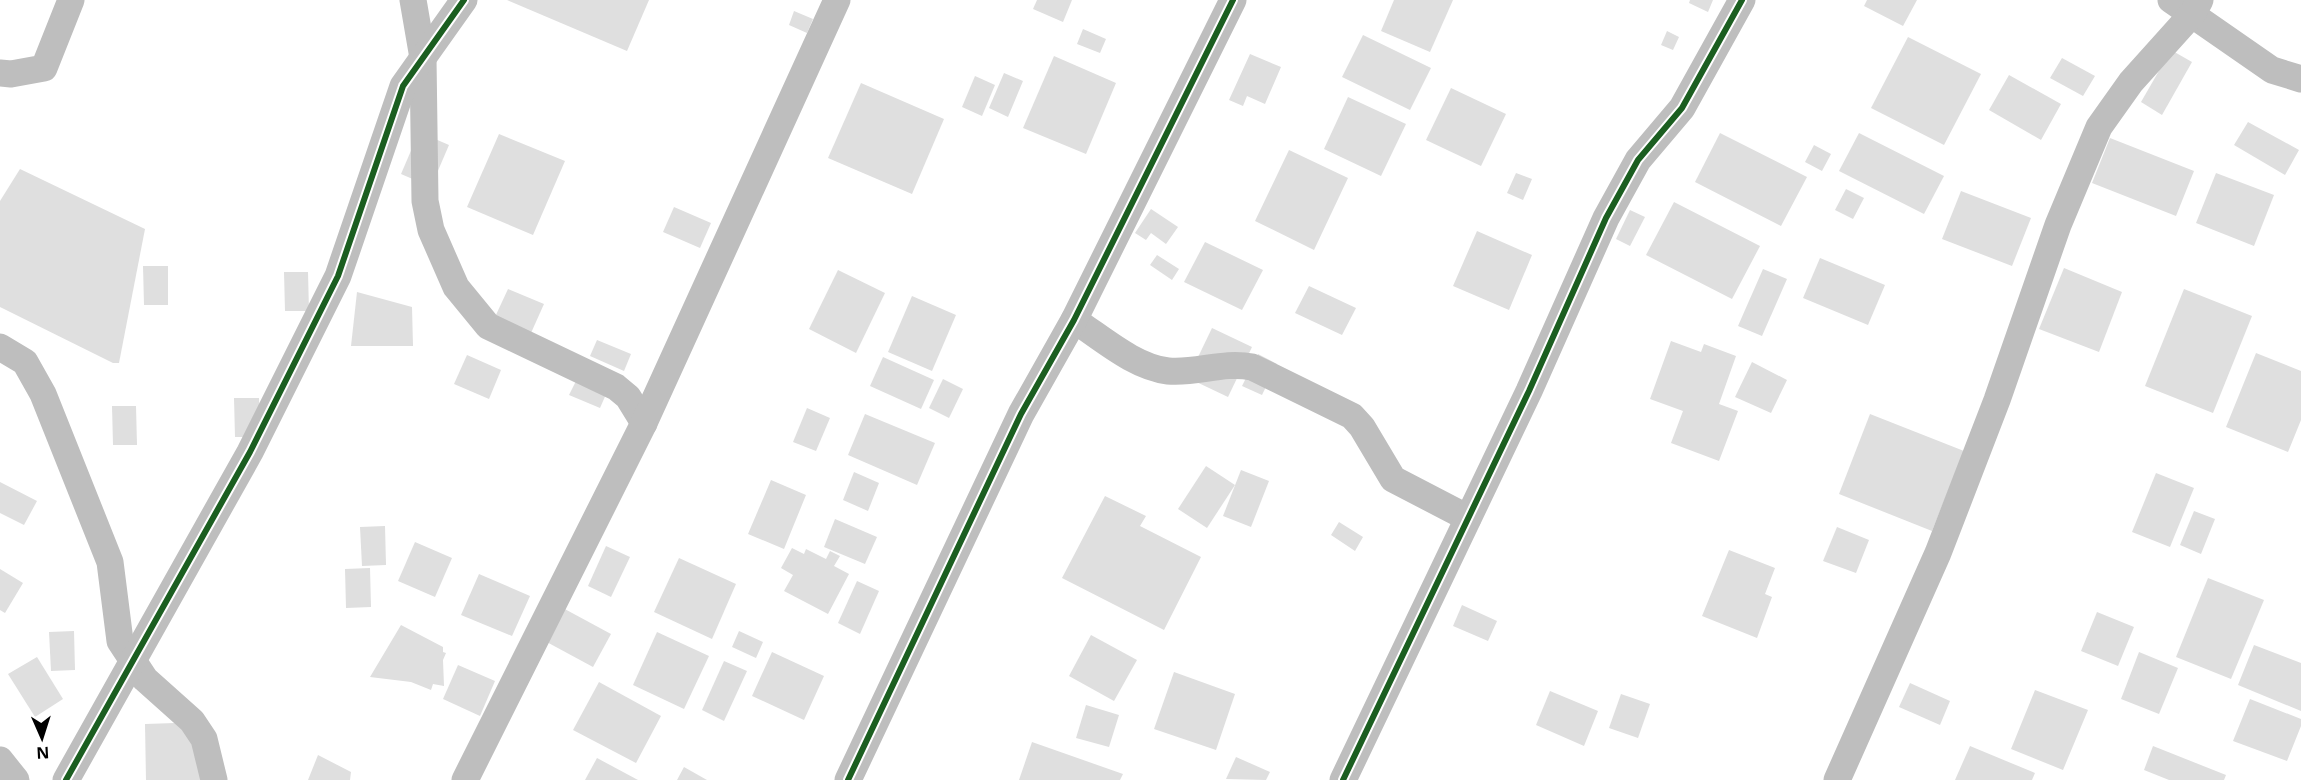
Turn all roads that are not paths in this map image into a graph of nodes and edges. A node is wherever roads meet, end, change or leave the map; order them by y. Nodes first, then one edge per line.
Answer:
1 (71, 0) edge
2 (413, 0) edge
3 (464, 0) edge
4 (837, 0) edge
5 (1233, 0) edge
6 (1742, 0) edge
7 (2188, 4) edge
8 (423, 58) junction
9 (0, 73) edge
10 (2301, 79) edge
11 (1074, 320) junction
12 (0, 348) edge
13 (644, 423) junction
14 (1468, 518) junction
15 (134, 660) junction
16 (0, 760) edge
17 (16, 780) edge
18 (66, 780) edge
19 (214, 780) edge
20 (465, 780) edge
21 (848, 780) edge
22 (1343, 780) edge
23 (1838, 780) edge

1 - 9 street
2 - 8 street
3 - 8 street
4 - 13 street
5 - 11 street
6 - 14 street
7 - 10 street
7 - 23 street
8 - 13 street
8 - 15 street
11 - 14 street
11 - 21 street
12 - 15 street
13 - 20 street
14 - 22 street
15 - 18 street
15 - 19 street
16 - 17 street

